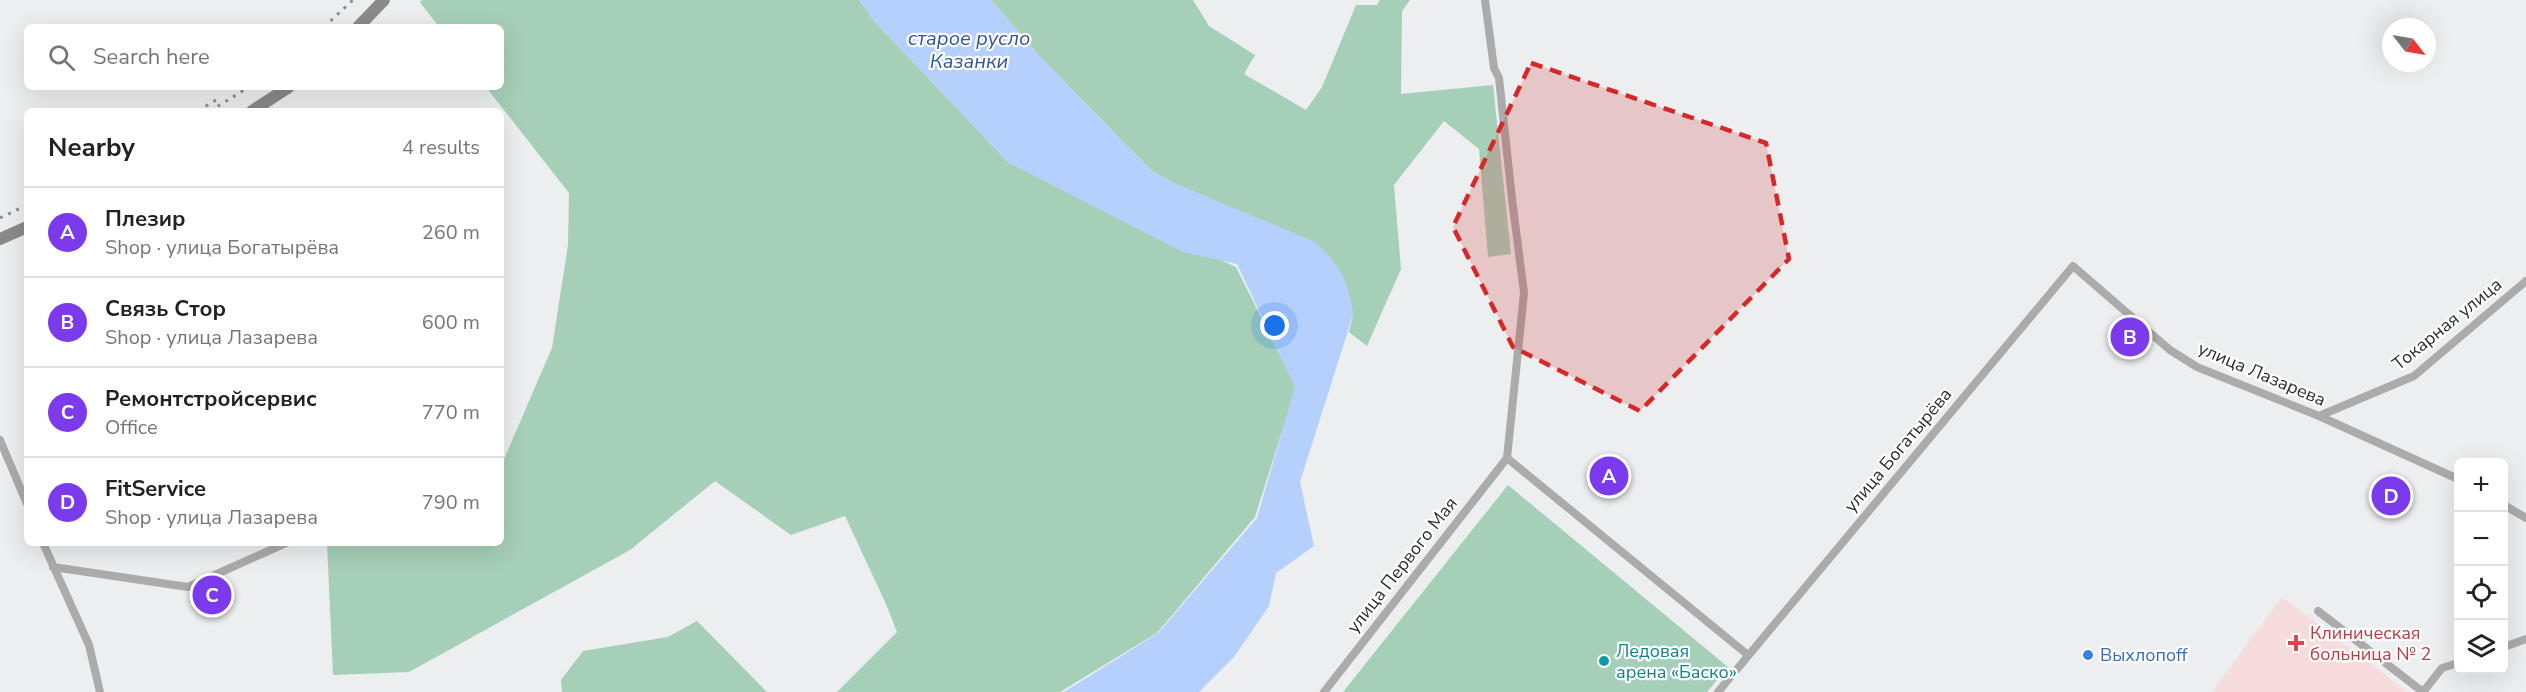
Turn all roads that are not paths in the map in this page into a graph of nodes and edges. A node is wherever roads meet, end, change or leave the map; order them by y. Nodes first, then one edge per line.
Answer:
1 (384, 0) edge
2 (1485, 0) edge
3 (361, 24) edge
4 (284, 90) edge
5 (257, 108) edge
6 (24, 228) edge
7 (0, 239) edge
8 (2073, 266) joint
9 (2526, 281) edge
10 (2319, 416) junction
11 (0, 440) edge
12 (1507, 458) junction
13 (2454, 478) edge
14 (24, 497) edge
15 (2508, 507) edge
16 (2526, 518) edge
17 (44, 546) edge
18 (279, 546) edge
19 (53, 567) junction
20 (2318, 611) dead end
21 (2526, 639) edge
22 (2508, 645) edge
23 (1748, 655) junction
24 (2454, 664) edge
25 (100, 692) edge
26 (1324, 692) edge
27 (1718, 692) edge
28 (2423, 692) edge

1 - 3 main road
2 - 12 street
4 - 5 main road
6 - 7 main road
8 - 10 street, улица Лазарева
8 - 23 street, улица Богатырёва
9 - 10 street, Токарная улица
10 - 13 street, улица Лазарева
11 - 14 street
12 - 23 street
12 - 26 street, улица Первого Мая
15 - 16 street
17 - 19 street
18 - 19 street
19 - 25 street
20 - 28 street
21 - 22 street
23 - 27 street, улица Богатырёва
24 - 28 street

